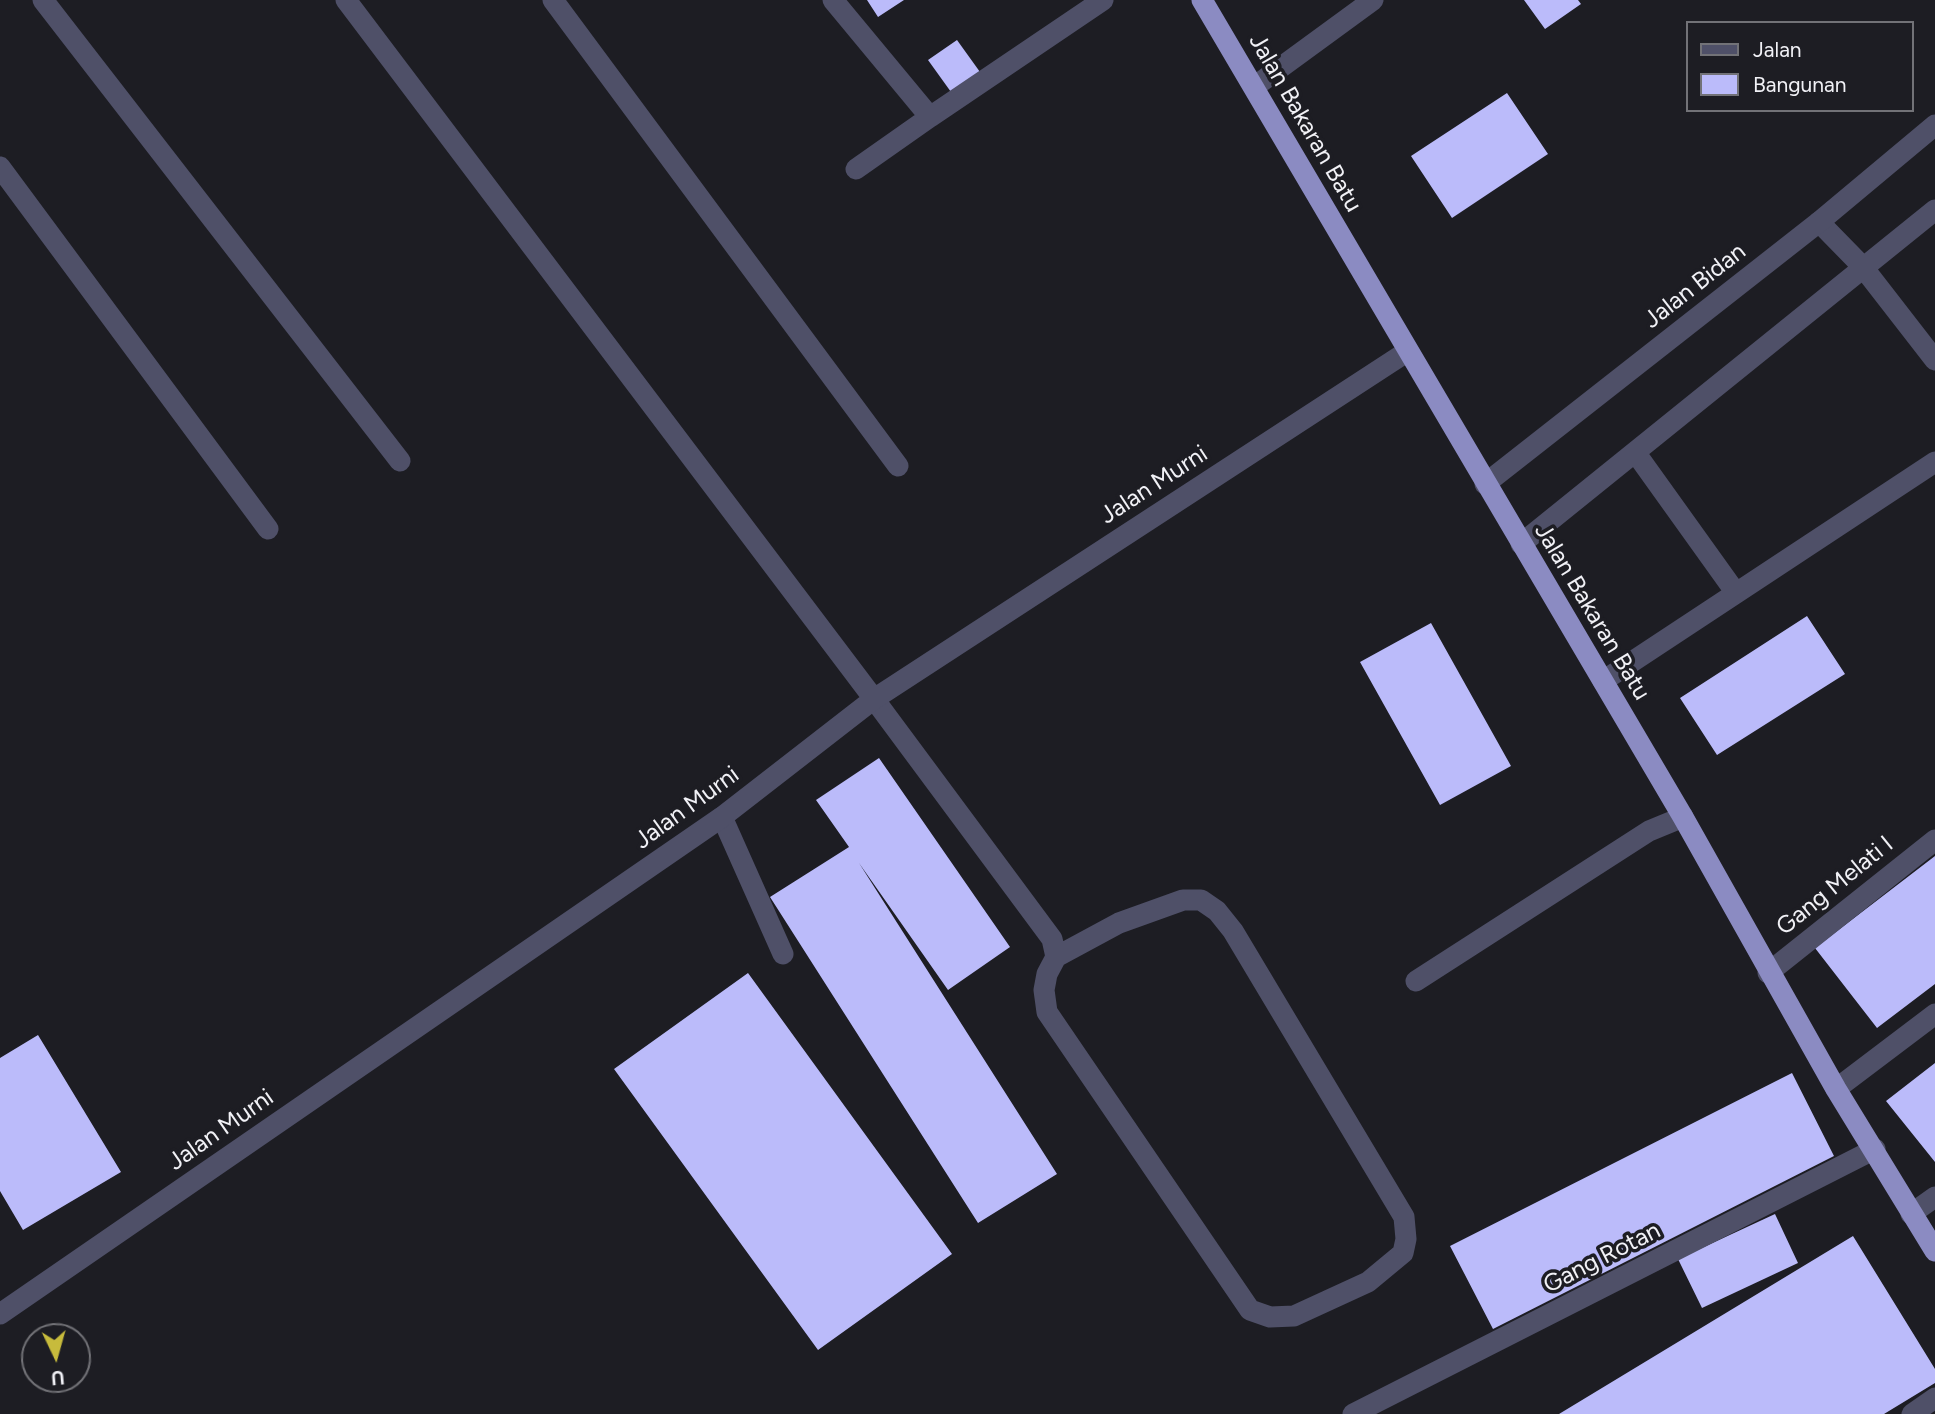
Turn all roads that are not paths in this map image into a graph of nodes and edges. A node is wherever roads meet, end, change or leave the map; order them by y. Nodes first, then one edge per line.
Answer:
1 (43, 0) edge
2 (346, 0) edge
3 (552, 0) edge
4 (833, 0) edge
5 (1103, 0) edge
6 (1202, 0) edge
7 (1373, 0) edge
8 (1254, 87) junction
9 (930, 117) junction
10 (1935, 125) edge
11 (0, 167) edge
12 (856, 169) dead end
13 (1935, 209) edge
14 (1819, 222) junction
15 (1862, 266) junction
16 (1408, 351) junction
17 (1935, 360) edge
18 (1635, 452) junction
19 (400, 461) dead end
20 (1935, 462) edge
21 (898, 466) dead end
22 (1485, 484) junction
23 (268, 529) dead end
24 (1521, 544) junction
25 (1736, 593) junction
26 (1603, 681) junction
27 (874, 699) junction
28 (722, 817) junction
29 (1683, 817) junction
30 (1935, 840) edge
31 (783, 954) dead end
32 (1056, 957) junction
33 (1768, 973) junction
34 (1416, 981) dead end
35 (1935, 1014) edge
36 (1836, 1089) junction
37 (1875, 1149) junction
38 (1935, 1197) edge
39 (1911, 1214) junction
40 (1935, 1251) edge
41 (0, 1314) edge
42 (1935, 1398) edge
43 (1353, 1414) edge
44 (1912, 1414) edge

1 - 19 street
2 - 27 street
3 - 21 street
4 - 9 street
5 - 9 street
6 - 8 highway, Jalan Bakaran Batu
7 - 8 street
8 - 16 highway, Jalan Bakaran Batu
9 - 12 street
10 - 14 street, Jalan Bidan
11 - 23 street
13 - 15 street
14 - 15 street
14 - 22 street, Jalan Bidan
15 - 17 street
15 - 18 street
16 - 22 highway, Jalan Bakaran Batu
16 - 27 street, Jalan Murni
18 - 24 street
18 - 25 street
20 - 25 street
22 - 24 highway, Jalan Bakaran Batu
24 - 26 highway, Jalan Bakaran Batu
25 - 26 street
26 - 29 highway, Jalan Bakaran Batu
27 - 28 street, Jalan Murni
27 - 32 street
28 - 31 street
28 - 41 street, Jalan Murni
29 - 33 highway, Jalan Bakaran Batu
29 - 34 street
30 - 33 street, Gang Melati I
32 - 32 street
33 - 36 highway, Jalan Bakaran Batu
35 - 36 street
36 - 37 highway, Jalan Bakaran Batu
37 - 39 highway, Jalan Bakaran Batu
37 - 43 street, Gang Rotan
38 - 39 street
39 - 40 highway, Jalan Bakaran Batu
42 - 44 street

